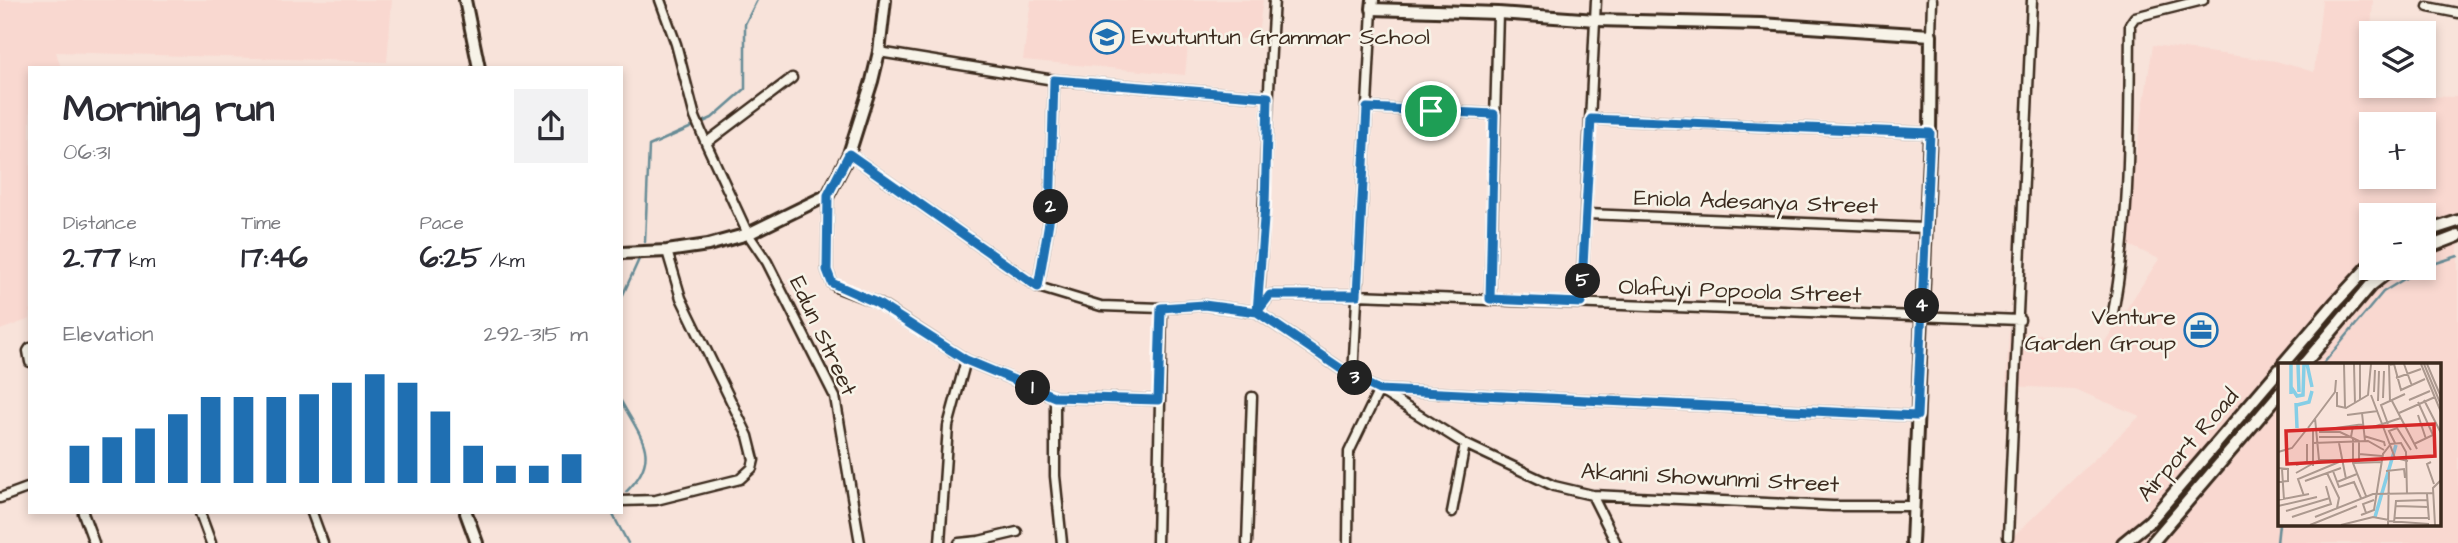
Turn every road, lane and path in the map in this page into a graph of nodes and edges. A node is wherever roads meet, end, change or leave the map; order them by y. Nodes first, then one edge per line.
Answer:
1 (465, 0) edge
2 (660, 0) edge
3 (885, 0) edge
4 (1274, 0) edge
5 (1596, 0) edge
6 (1932, 0) edge
7 (2032, 0) edge
8 (2203, 0) edge
9 (1373, 5) edge
10 (2428, 7) dead end
11 (1498, 13) junction
12 (2458, 13) edge
13 (1596, 20) junction
14 (1931, 35) junction
15 (878, 52) junction
16 (479, 66) edge
17 (792, 78) dead end
18 (1054, 80) junction
19 (1268, 97) junction
20 (1367, 108) junction
21 (1494, 114) junction
22 (1591, 119) junction
23 (1930, 133) junction
24 (706, 143) junction
25 (849, 154) junction
26 (828, 195) junction
27 (1587, 214) junction
28 (2458, 221) edge
29 (1925, 228) junction
30 (2436, 228) edge
31 (748, 234) junction
32 (2458, 236) edge
33 (2436, 244) edge
34 (667, 251) junction
35 (623, 253) edge
36 (2359, 278) edge
37 (2378, 280) edge
38 (1038, 287) junction
39 (1357, 295) junction
40 (1490, 299) junction
41 (1581, 303) junction
42 (1161, 308) junction
43 (1257, 312) junction
44 (1922, 317) junction
45 (2112, 318) dead end
46 (2020, 320) junction
47 (966, 360) junction
48 (2285, 363) edge
49 (2306, 363) edge
50 (2278, 371) edge
51 (1353, 377) junction
52 (1379, 390) junction
53 (2278, 395) edge
54 (1055, 397) junction
55 (1252, 397) dead end
56 (1158, 400) junction
57 (1917, 416) junction
58 (1465, 444) junction
59 (28, 488) edge
60 (1592, 495) junction
61 (0, 498) edge
62 (623, 500) edge
63 (1914, 506) junction
64 (1452, 512) dead end
65 (83, 514) edge
66 (201, 514) edge
67 (312, 514) edge
68 (466, 514) edge
69 (1017, 532) dead end
70 (2008, 537) dead end
71 (94, 543) edge
72 (211, 543) edge
73 (323, 543) edge
74 (477, 543) edge
75 (860, 543) edge
76 (940, 543) edge
77 (959, 543) edge
78 (1062, 543) edge
79 (1157, 543) edge
80 (1247, 543) edge
81 (1348, 543) edge
82 (1616, 543) edge
83 (1912, 543) edge
84 (2123, 543) edge
85 (2152, 543) edge

1 - 16 street
2 - 24 street, Edun Street
3 - 15 street
4 - 19 street
5 - 13 street
6 - 14 street
7 - 46 street
8 - 45 street
9 - 11 street
9 - 20 street
10 - 12 street
11 - 13 street
11 - 21 street
13 - 14 street
13 - 22 street
14 - 23 street
15 - 18 street
15 - 25 street
17 - 24 street
18 - 19 street
18 - 38 street
19 - 43 street
20 - 21 street
20 - 39 street
21 - 40 street
22 - 23 street
22 - 27 street
23 - 29 street
24 - 31 street, Edun Street
25 - 26 street
25 - 38 street
26 - 31 street
26 - 47 street
27 - 29 street, Eniola Adesanya Street
27 - 41 street
28 - 30 street
29 - 44 street
31 - 34 street
31 - 75 street, Edun Street
32 - 33 street
34 - 35 street
34 - 62 street
36 - 48 street
37 - 49 street
38 - 42 street
39 - 40 street, Olafuyi Popoola Street
39 - 43 street, Olafuyi Popoola Street
39 - 51 street
40 - 41 street, Olafuyi Popoola Street
41 - 44 street, Olafuyi Popoola Street
42 - 43 street
42 - 56 street
43 - 51 street, Akanni Showunmi Street
44 - 46 street, Olafuyi Popoola Street
44 - 57 street
46 - 70 street
47 - 54 street
47 - 76 street
50 - 84 street, Airport Road
51 - 52 street, Akanni Showunmi Street
52 - 57 street
52 - 58 street, Akanni Showunmi Street
52 - 81 street
53 - 85 street, Airport Road
54 - 56 street
54 - 78 street
55 - 80 street
56 - 79 street
57 - 63 street
58 - 60 street, Akanni Showunmi Street
58 - 64 street
59 - 61 street
60 - 63 street, Akanni Showunmi Street
60 - 82 street
63 - 83 street
65 - 71 street
66 - 72 street
67 - 73 street
68 - 74 street
69 - 77 street

